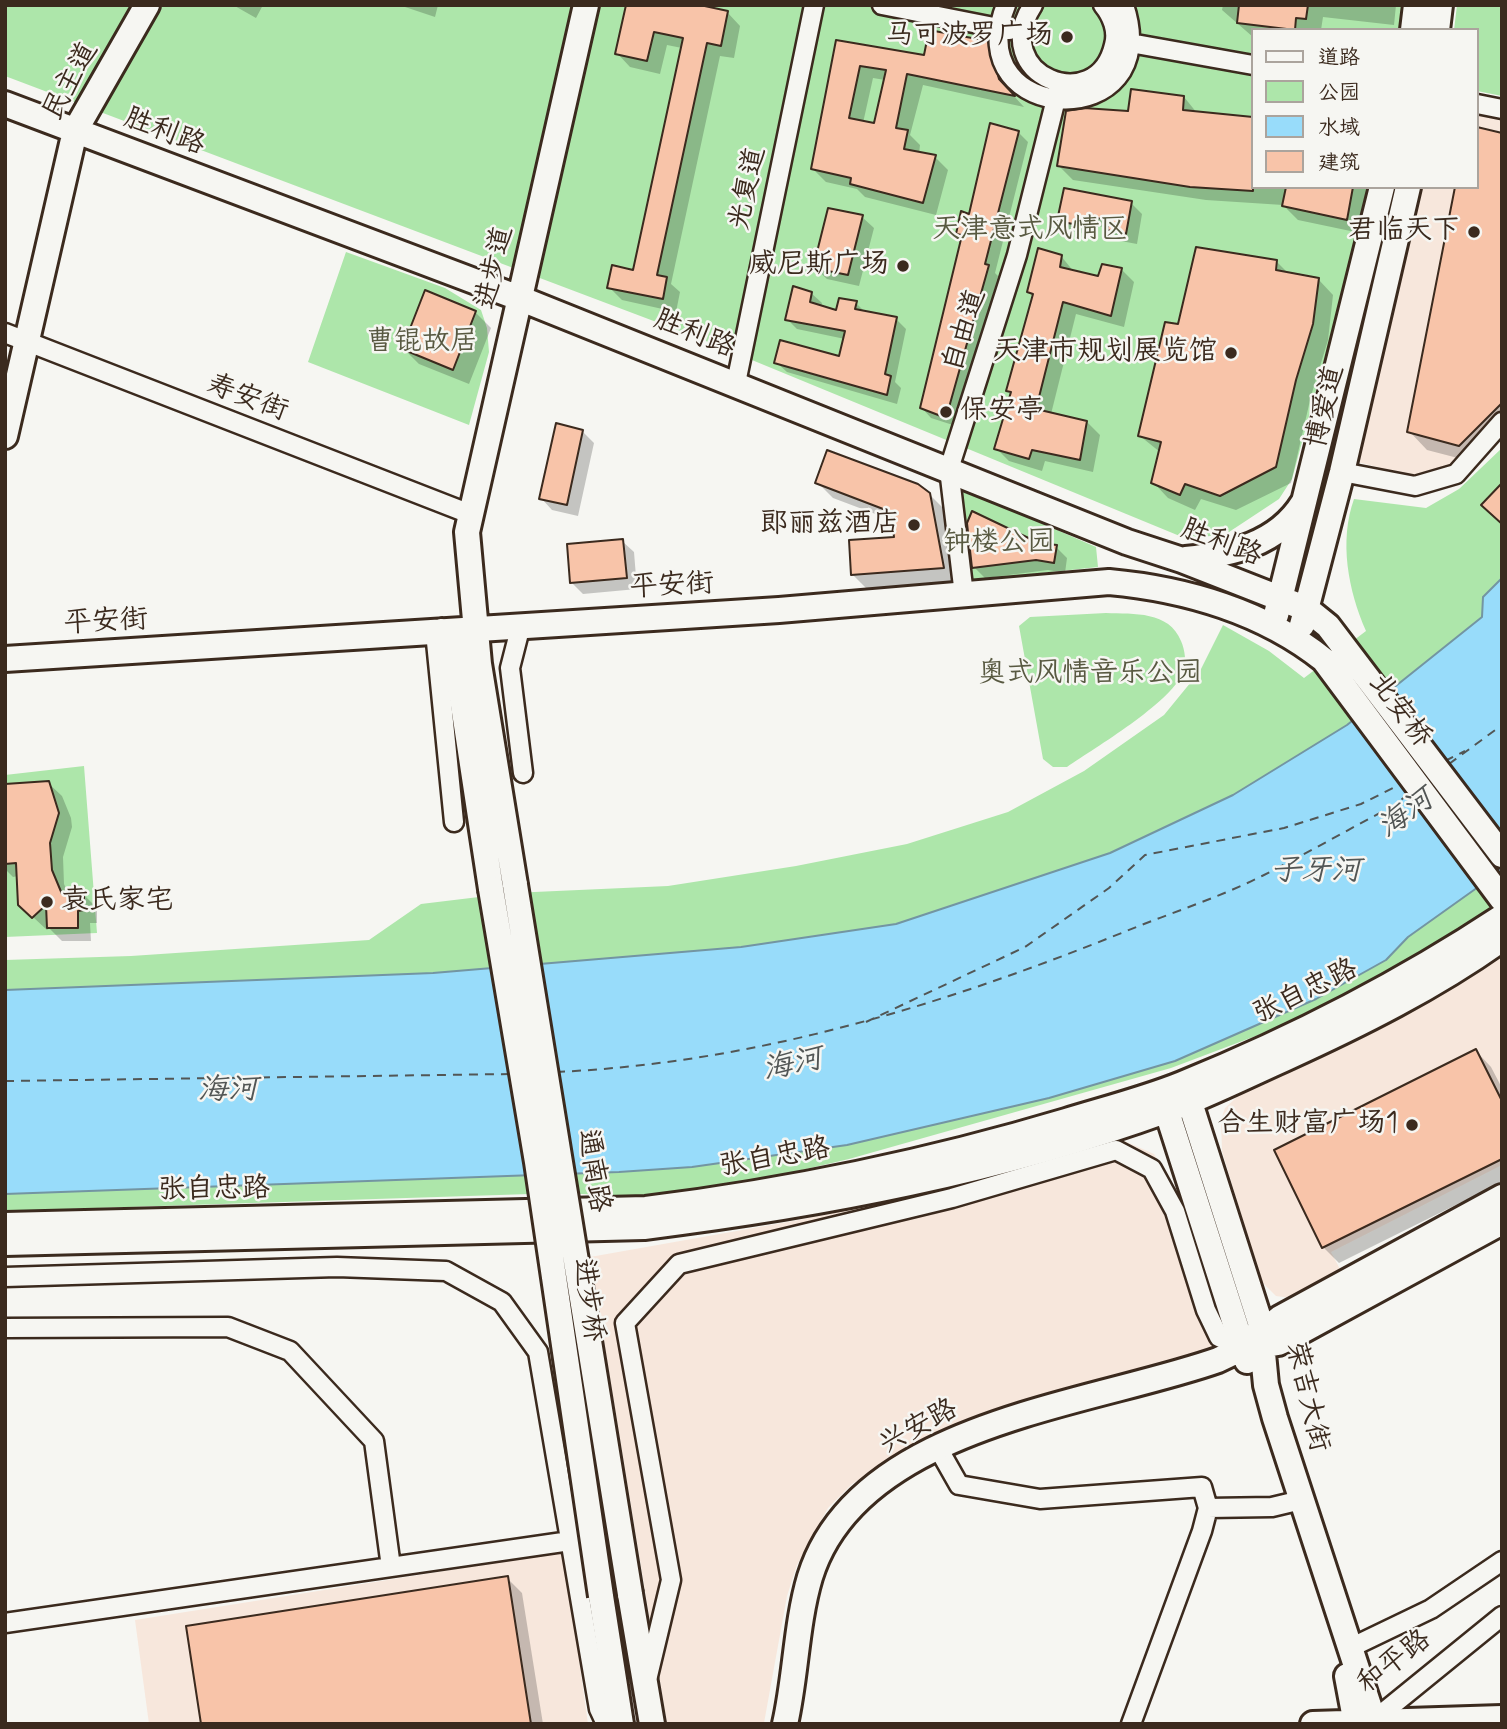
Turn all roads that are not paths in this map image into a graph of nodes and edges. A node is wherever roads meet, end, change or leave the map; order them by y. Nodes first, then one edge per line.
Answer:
1 (147, 5) edge
2 (586, 5) edge
3 (814, 5) edge
4 (882, 5) edge
5 (1006, 5) edge
6 (1033, 5) edge
7 (1103, 5) edge
8 (1124, 5) edge
9 (1416, 5) edge
10 (1440, 5) edge
11 (999, 28) junction
12 (1413, 28) edge
13 (1437, 28) edge
14 (1021, 33) junction
15 (1123, 41) junction
16 (1252, 65) edge
17 (1058, 92) junction
18 (5, 104) edge
19 (1479, 104) edge
20 (1502, 109) edge
21 (75, 131) junction
22 (1382, 189) edge
23 (1408, 189) edge
24 (519, 298) junction
25 (16, 337) edge
26 (736, 383) junction
27 (1502, 422) edge
28 (5, 436) edge
29 (949, 469) junction
30 (1342, 472) junction
31 (1307, 497) junction
32 (470, 514) junction
33 (1182, 560) junction
34 (1314, 578) junction
35 (964, 595) junction
36 (1282, 612) junction
37 (521, 625) junction
38 (1328, 626) junction
39 (475, 628) junction
40 (438, 631) junction
41 (1335, 654) junction
42 (5, 659) edge
43 (523, 773) dead end
44 (454, 822) dead end
45 (1502, 855) edge
46 (503, 887) junction
47 (1502, 899) edge
48 (1502, 917) edge
49 (1502, 939) edge
50 (1187, 1092) junction
51 (1163, 1101) junction
52 (1502, 1197) edge
53 (1502, 1222) edge
54 (5, 1225) edge
55 (5, 1243) edge
56 (5, 1277) edge
57 (5, 1328) edge
58 (1256, 1343) junction
59 (938, 1448) junction
60 (1293, 1502) junction
61 (1208, 1508) junction
62 (570, 1541) junction
63 (1502, 1561) edge
64 (391, 1567) junction
65 (1502, 1616) edge
66 (5, 1623) edge
67 (1352, 1647) junction
68 (646, 1682) junction
69 (1502, 1718) edge
70 (1365, 1722) edge
71 (606, 1724) edge
72 (621, 1724) edge
73 (652, 1724) edge
74 (785, 1724) edge
75 (1131, 1724) edge
76 (1313, 1724) edge

1 - 21 street, 民主道
2 - 24 street, 进步道
3 - 26 street, 光复道
4 - 11 street
5 - 11 street
6 - 14 street
7 - 15 street
8 - 15 street
9 - 12 street
10 - 13 street
11 - 14 street
11 - 17 street
14 - 17 street
15 - 16 street
15 - 17 street
17 - 29 street, 自由道
18 - 21 street, 胜利路
19 - 20 street
21 - 24 street, 胜利路
21 - 25 street, 民主道
22 - 31 street, 博爱道
23 - 30 street, 博爱道
24 - 26 street, 胜利路
24 - 32 street, 进步道
25 - 28 street, 民主道
25 - 32 street, 寿安街
26 - 29 street, 胜利路
27 - 30 street
29 - 33 street, 胜利路
29 - 35 street, 自由道
30 - 34 street, 博爱道
31 - 33 street
31 - 36 street, 博爱道
32 - 39 street, 进步道
33 - 36 street, 胜利路
34 - 36 street
34 - 38 street
35 - 36 street, 平安街
35 - 37 street, 平安街
36 - 38 street, 胜利路
36 - 41 street
37 - 39 street, 平安街
37 - 43 street
38 - 41 street, 胜利路
39 - 40 street, 平安街
39 - 46 street, 通南路
40 - 42 street, 平安街
40 - 44 street
40 - 46 street, 通南路
41 - 45 street, 北安桥
41 - 47 street, 北安桥
46 - 68 street, 通南路, bridge
46 - 72 street, 进步桥, bridge
48 - 50 street, 张自忠路
49 - 50 street, 张自忠路
50 - 51 street, 张自忠路
50 - 58 street, 荣吉大街
51 - 54 street, 张自忠路
51 - 55 street, 张自忠路
51 - 58 street, 荣吉大街
52 - 58 street, 兴安路
53 - 58 street, 兴安路
56 - 62 street
57 - 64 street
58 - 59 street, 兴安路
58 - 60 street, 荣吉大街
58 - 67 street, 荣吉大街
58 - 68 street
59 - 61 street
59 - 74 street, 兴安路
60 - 61 street
60 - 70 street, 荣吉大街
61 - 75 street
62 - 64 street
62 - 71 street
63 - 67 street
64 - 66 street
65 - 70 street, 和平路
67 - 70 street, 荣吉大街
68 - 73 street, 通南路
69 - 70 street
70 - 76 street, 和平路

